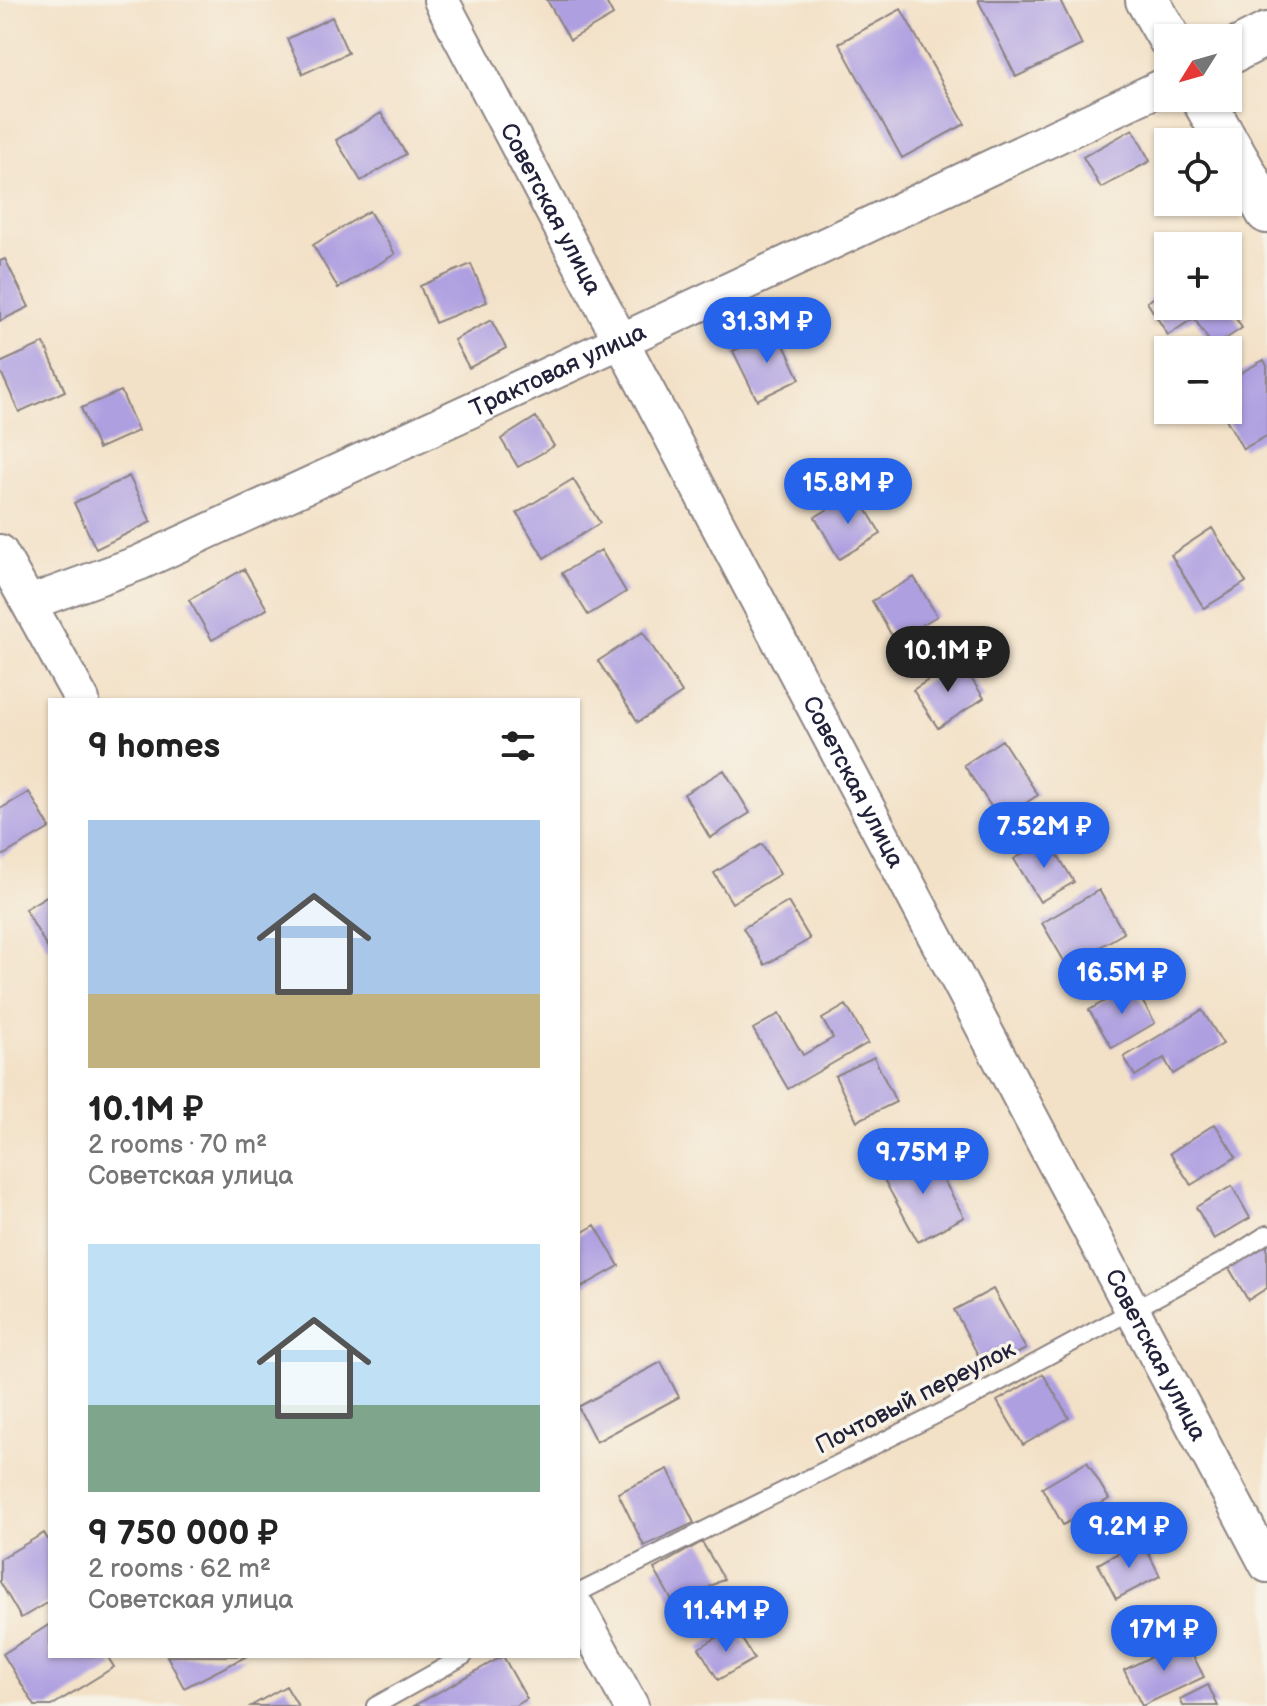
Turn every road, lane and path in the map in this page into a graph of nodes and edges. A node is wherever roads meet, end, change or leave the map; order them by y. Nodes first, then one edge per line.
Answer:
1 (441, 0) edge
2 (1147, 0) edge
3 (1161, 24) edge
4 (1267, 34) edge
5 (1242, 47) edge
6 (1154, 91) edge
7 (1242, 168) edge
8 (1267, 212) edge
9 (623, 340) junction
10 (0, 552) edge
11 (14, 596) edge
12 (81, 698) edge
13 (1267, 1234) edge
14 (1132, 1310) junction
15 (1267, 1565) edge
16 (580, 1592) edge
17 (580, 1613) edge
18 (460, 1658) edge
19 (375, 1706) edge
20 (631, 1706) edge

1 - 9 street, Советская улица
2 - 3 street
4 - 5 street
6 - 9 street, Трактовая улица
7 - 8 street
9 - 11 street, Трактовая улица
9 - 14 street, Советская улица
10 - 11 street
11 - 12 street
13 - 14 lane, Почтовый переулок
14 - 15 street, Советская улица
14 - 16 lane, Почтовый переулок
17 - 20 street
18 - 19 lane

